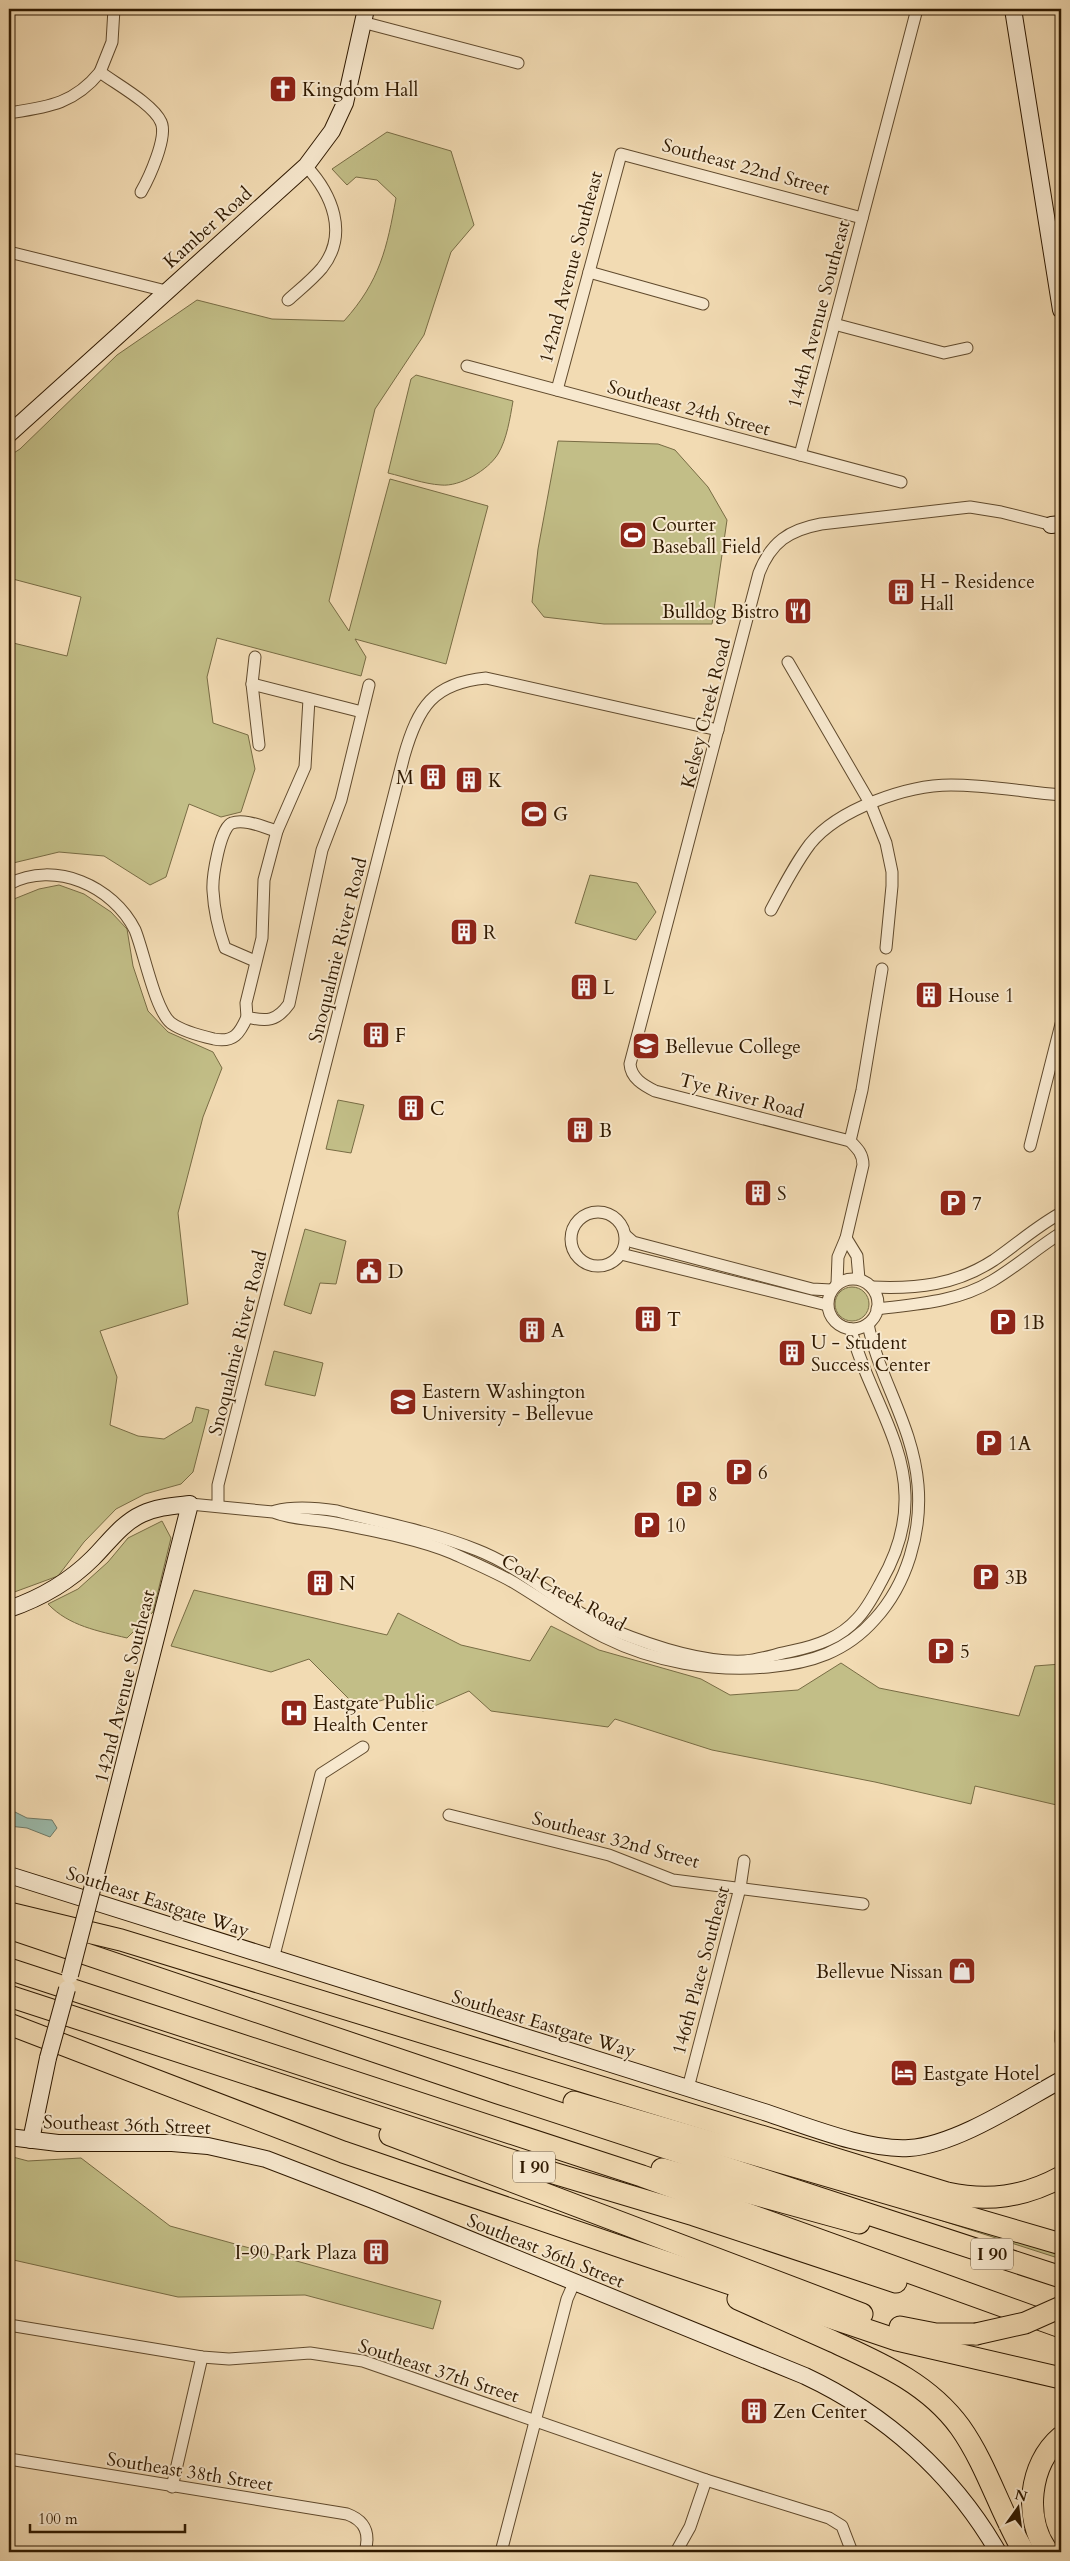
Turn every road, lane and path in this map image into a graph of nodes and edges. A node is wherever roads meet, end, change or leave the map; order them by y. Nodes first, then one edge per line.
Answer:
1 (114, 9) edge
2 (917, 9) edge
3 (1013, 9) edge
4 (364, 16) edge
5 (518, 63) dead end
6 (100, 72) junction
7 (9, 113) edge
8 (621, 154) joint
9 (306, 166) junction
10 (141, 192) dead end
11 (1054, 214) edge
12 (862, 218) junction
13 (9, 252) edge
14 (589, 272) junction
15 (166, 291) junction
16 (288, 300) dead end
17 (704, 304) dead end
18 (1061, 310) edge
19 (834, 324) junction
20 (967, 348) dead end
21 (467, 366) dead end
22 (557, 390) junction
23 (9, 434) edge
24 (800, 455) junction
25 (901, 482) dead end
26 (1058, 526) edge
27 (255, 657) dead end
28 (788, 662) dead end
29 (252, 684) junction
30 (368, 686) dead end
31 (310, 699) junction
32 (362, 712) junction
33 (718, 730) junction
34 (259, 745) dead end
35 (1061, 795) edge
36 (870, 803) junction
37 (277, 831) junction
38 (9, 884) edge
39 (771, 910) dead end
40 (886, 948) dead end
41 (255, 962) junction
42 (882, 969) dead end
43 (248, 1017) junction
44 (1061, 1024) edge
45 (631, 1056) joint
46 (850, 1141) junction
47 (1030, 1146) dead end
48 (1061, 1213) edge
49 (1061, 1233) edge
50 (624, 1235) junction
51 (846, 1238) junction
52 (621, 1254) junction
53 (858, 1279) junction
54 (834, 1287) junction
55 (872, 1287) junction
56 (828, 1306) junction
57 (877, 1309) junction
58 (868, 1324) junction
59 (851, 1329) junction
60 (190, 1504) junction
61 (218, 1505) junction
62 (273, 1512) junction
63 (9, 1609) edge
64 (363, 1747) dead end
65 (449, 1815) dead end
66 (744, 1861) dead end
67 (9, 1875) edge
68 (740, 1888) junction
69 (862, 1904) dead end
70 (9, 1913) edge
71 (9, 1928) edge
72 (9, 1954) edge
73 (273, 1959) junction
74 (9, 1969) edge
75 (68, 1982) junction
76 (101, 1993) junction
77 (9, 1997) edge
78 (9, 2024) edge
79 (1061, 2032) edge
80 (1061, 2041) edge
81 (1061, 2080) edge
82 (688, 2088) junction
83 (498, 2093) junction
84 (9, 2137) edge
85 (30, 2140) junction
86 (837, 2177) junction
87 (1061, 2177) edge
88 (1061, 2231) edge
89 (924, 2232) junction
90 (1061, 2244) edge
91 (636, 2252) junction
92 (1061, 2277) edge
93 (574, 2283) junction
94 (1061, 2307) edge
95 (9, 2325) edge
96 (1061, 2328) edge
97 (1061, 2334) edge
98 (202, 2357) junction
99 (1061, 2378) edge
100 (535, 2420) junction
101 (1061, 2437) edge
102 (9, 2459) edge
103 (706, 2480) junction
104 (172, 2487) junction
105 (365, 2552) edge
106 (501, 2552) edge
107 (676, 2552) edge
108 (852, 2552) edge
109 (998, 2552) edge
110 (1024, 2552) edge
111 (1048, 2552) edge

1 - 6 street
2 - 12 street, 144th Avenue Southeast
3 - 11 main road
4 - 5 street
4 - 9 main road, Kamber Road
6 - 7 street
6 - 10 street
8 - 12 street, Southeast 22nd Street
8 - 14 street, 142nd Avenue Southeast
9 - 15 main road, Kamber Road
9 - 16 street
11 - 18 main road
12 - 19 street, 144th Avenue Southeast
13 - 15 street
14 - 17 street
14 - 22 street, 142nd Avenue Southeast
15 - 23 main road, Kamber Road
19 - 20 street
19 - 24 street, 144th Avenue Southeast
21 - 22 street, Southeast 24th Street
22 - 24 street, Southeast 24th Street
24 - 25 street, Southeast 24th Street
26 - 33 street, Kelsey Creek Road
27 - 29 street
28 - 36 street
29 - 31 street
29 - 34 street
30 - 32 street
31 - 32 street
31 - 37 street
32 - 43 street
33 - 45 street, Kelsey Creek Road
33 - 61 street, Snoqualmie River Road
35 - 36 street
36 - 39 street
36 - 40 street
37 - 41 street
37 - 41 street
38 - 43 street
41 - 43 street
42 - 46 street
44 - 47 street
45 - 46 street, Tye River Road
46 - 51 street
48 - 55 street
49 - 57 street
50 - 52 street
50 - 52 street
50 - 54 street
51 - 53 street
51 - 54 street
52 - 56 street
53 - 54 street
53 - 55 street
54 - 56 street
55 - 57 street
56 - 59 street
57 - 58 street
58 - 59 street
58 - 62 street, Coal Creek Road
59 - 62 street, Coal Creek Road
60 - 61 street, Coal Creek Road
60 - 63 main road
60 - 75 main road, 142nd Avenue Southeast, bridge
61 - 62 street, Coal Creek Road
64 - 73 street
65 - 68 street, Southeast 32nd Street
66 - 68 street, 146th Place Southeast
67 - 73 main road, Southeast Eastgate Way
68 - 69 street, Southeast 32nd Street
68 - 82 street, 146th Place Southeast
70 - 87 highway
71 - 83 highway, I 90
72 - 75 highway
73 - 82 main road, Southeast Eastgate Way
74 - 75 highway
75 - 76 highway
75 - 85 main road, 142nd Avenue Southeast, bridge
76 - 89 highway
76 - 96 highway
77 - 94 highway, bridge
77 - 97 highway, I 90
78 - 91 highway
79 - 80 street
81 - 82 main road, Southeast Eastgate Way
83 - 86 highway
83 - 89 highway, I 90
84 - 85 main road, Southeast 36th Street
85 - 93 main road, Southeast 36th Street
86 - 88 highway
86 - 90 highway
89 - 92 highway, I 90
91 - 99 highway
91 - 110 highway
93 - 100 street
93 - 109 main road, Southeast 36th Street
95 - 98 street, Southeast 37th Street
98 - 100 street, Southeast 37th Street
98 - 104 street
100 - 103 street, Southeast 37th Street
100 - 106 street
101 - 111 highway
102 - 104 street, Southeast 38th Street
103 - 107 street
103 - 108 street, Southeast 37th Street
104 - 105 street, Southeast 38th Street

